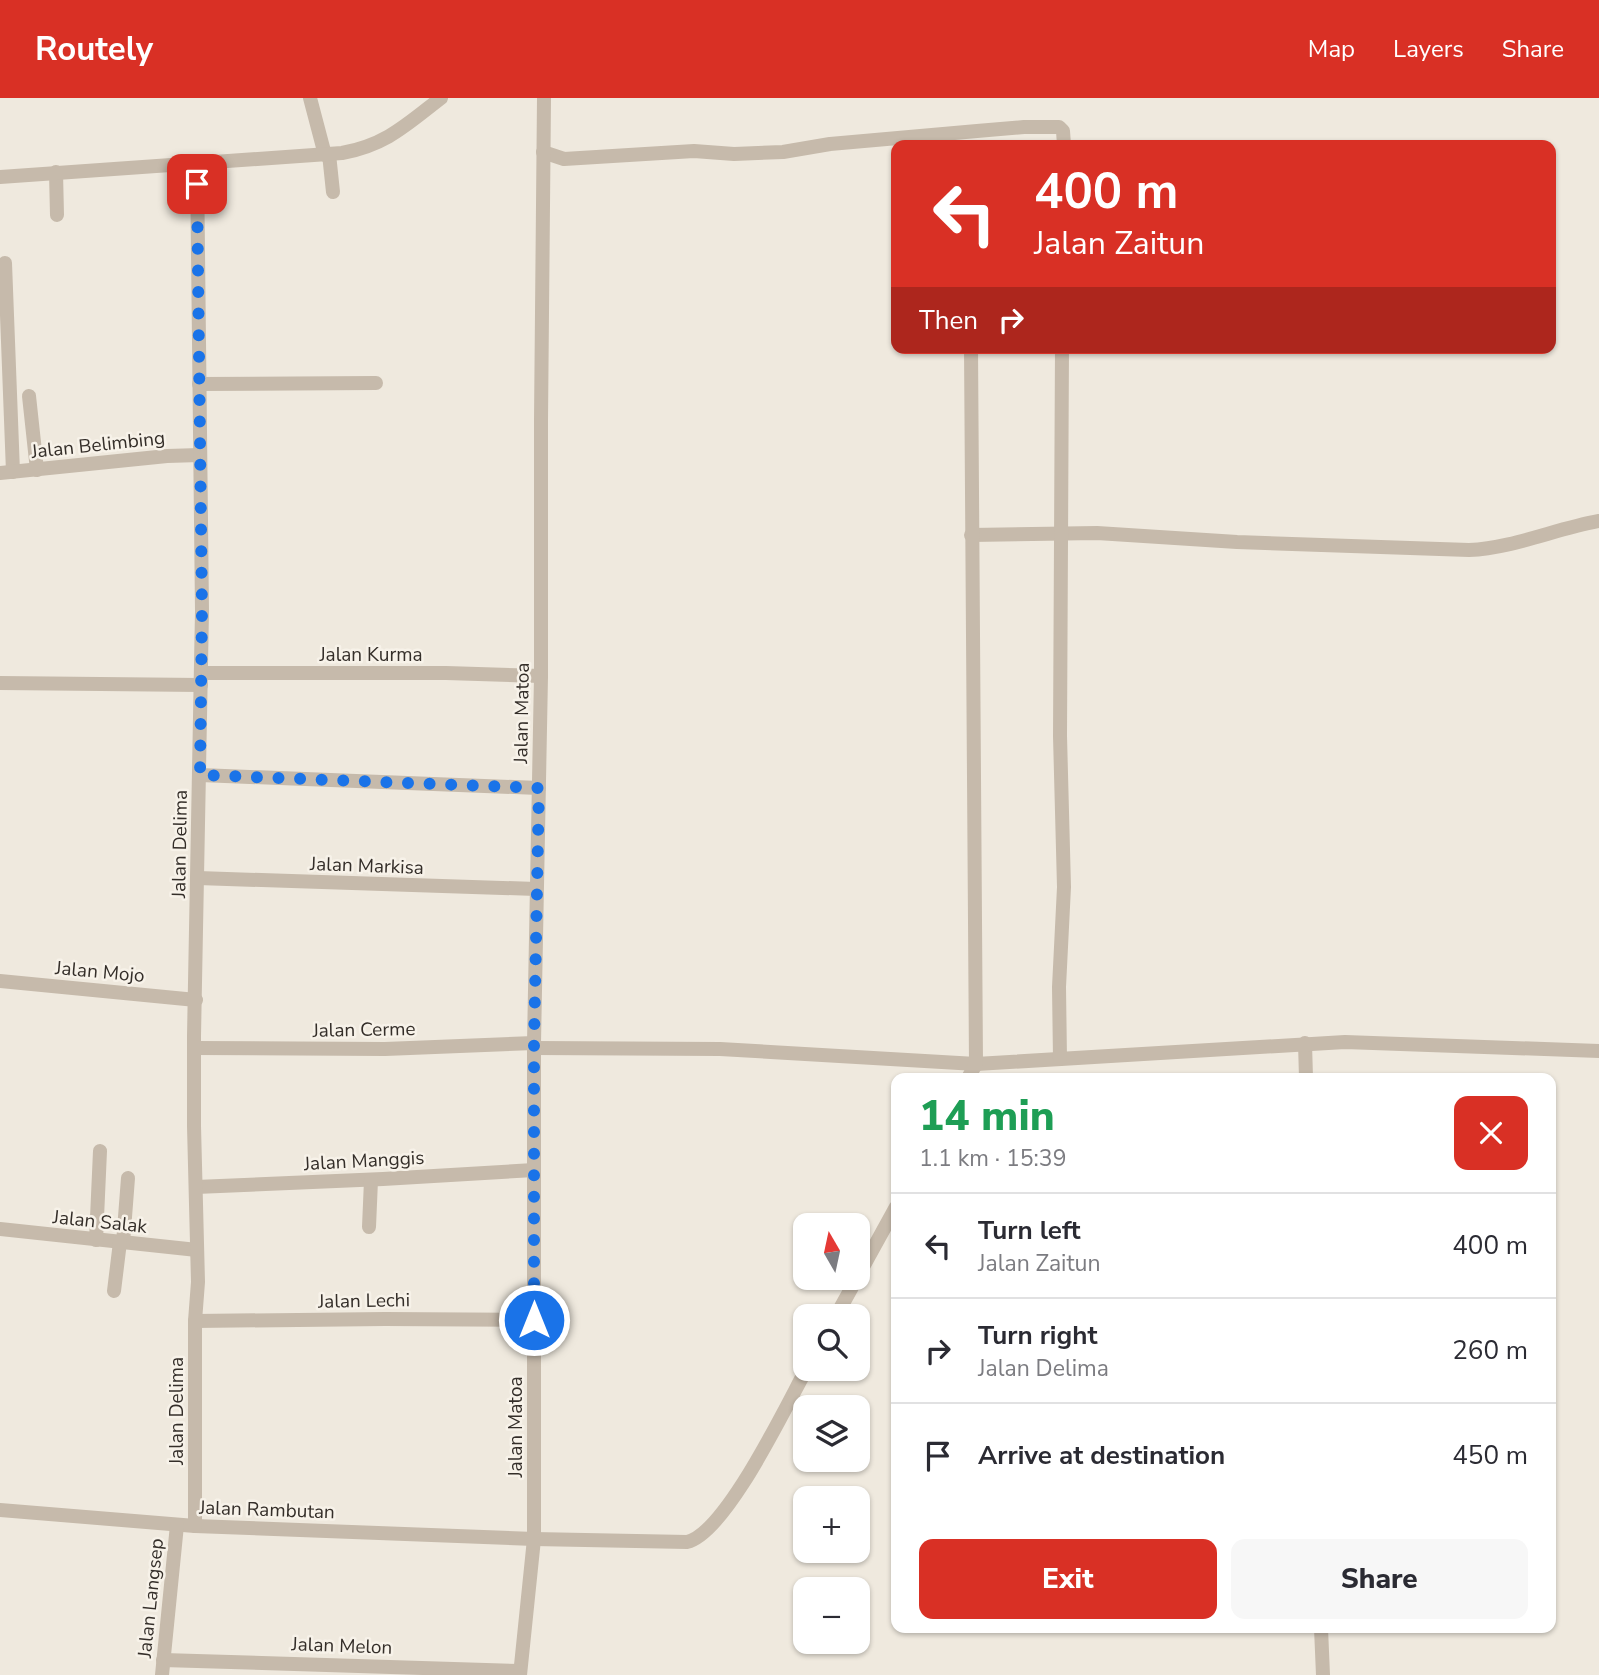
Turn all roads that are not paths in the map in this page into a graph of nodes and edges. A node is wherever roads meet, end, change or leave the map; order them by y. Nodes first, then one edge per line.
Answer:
1 (310, 98) edge
2 (441, 98) edge
3 (544, 98) edge
4 (970, 139) edge
5 (942, 140) edge
6 (1064, 140) edge
7 (891, 142) edge
8 (543, 152) junction
9 (327, 154) junction
10 (197, 162) junction
11 (56, 172) junction
12 (0, 177) edge
13 (333, 192) dead end
14 (57, 215) dead end
15 (5, 263) dead end
16 (971, 354) edge
17 (1062, 354) edge
18 (376, 383) dead end
19 (199, 384) junction
20 (29, 396) dead end
21 (200, 455) junction
22 (37, 470) junction
23 (6, 472) edge
24 (1599, 521) edge
25 (1061, 532) junction
26 (971, 535) junction
27 (541, 676) junction
28 (202, 679) junction
29 (0, 682) edge
30 (200, 775) junction
31 (539, 788) junction
32 (198, 878) junction
33 (536, 889) junction
34 (0, 981) edge
35 (196, 1000) junction
36 (1305, 1043) junction
37 (534, 1045) junction
38 (194, 1048) junction
39 (1599, 1051) edge
40 (1060, 1059) junction
41 (976, 1064) junction
42 (971, 1073) edge
43 (1306, 1073) edge
44 (100, 1151) dead end
45 (534, 1170) junction
46 (128, 1178) dead end
47 (371, 1180) junction
48 (196, 1186) junction
49 (891, 1215) edge
50 (369, 1227) dead end
51 (0, 1229) edge
52 (96, 1240) junction
53 (122, 1243) junction
54 (197, 1250) junction
55 (870, 1253) edge
56 (114, 1291) dead end
57 (534, 1320) junction
58 (195, 1321) junction
59 (800, 1381) edge
60 (0, 1510) edge
61 (177, 1525) junction
62 (195, 1526) junction
63 (534, 1539) junction
64 (1321, 1633) edge
65 (163, 1660) junction
66 (520, 1673) edge
67 (162, 1675) edge
68 (1323, 1675) edge

1 - 9 street
2 - 9 street
3 - 8 street, Jalan Matoa
4 - 5 street
4 - 6 street
7 - 8 street
8 - 27 street, Jalan Matoa
9 - 10 street
9 - 13 street
10 - 11 street
10 - 19 street, Jalan Delima
11 - 12 street
11 - 14 street
15 - 23 street
16 - 26 street
17 - 25 street
18 - 19 street
19 - 21 street, Jalan Delima
20 - 22 street
21 - 22 street, Jalan Belimbing
21 - 28 street, Jalan Delima
22 - 23 street, Jalan Belimbing
24 - 25 street
25 - 26 street
25 - 40 street
26 - 41 street
27 - 28 street, Jalan Kurma
27 - 31 street, Jalan Matoa
28 - 29 street, Jalan Kurma
28 - 30 street, Jalan Delima
30 - 31 street
30 - 32 street, Jalan Delima
31 - 33 street, Jalan Matoa
32 - 33 street, Jalan Markisa
32 - 35 street, Jalan Delima
33 - 37 street, Jalan Matoa
34 - 35 street, Jalan Mojo
35 - 38 street, Jalan Delima
36 - 39 street, Jalan Cerme
36 - 40 street, Jalan Cerme
36 - 43 street
37 - 38 street, Jalan Cerme
37 - 41 street, Jalan Cerme
37 - 45 street, Jalan Matoa
38 - 48 street, Jalan Delima
40 - 41 street, Jalan Cerme
41 - 42 street
44 - 52 street
45 - 47 street, Jalan Manggis
45 - 57 street, Jalan Matoa
46 - 53 street
47 - 48 street, Jalan Manggis
47 - 50 street
48 - 54 street, Jalan Delima
49 - 55 street
51 - 52 street, Jalan Salak
52 - 53 street, Jalan Salak
53 - 54 street, Jalan Salak
53 - 56 street
54 - 58 street, Jalan Delima
57 - 58 street, Jalan Lechi
57 - 63 street, Jalan Matoa
58 - 62 street, Jalan Delima
59 - 63 street, Jalan Rambutan
60 - 61 street, Jalan Rambutan
61 - 62 street, Jalan Rambutan
61 - 65 street, Jalan Langsep
62 - 63 street, Jalan Rambutan
63 - 66 street, Jalan Matoa
64 - 68 street
65 - 66 street, Jalan Melon
65 - 67 street, Jalan Langsep

